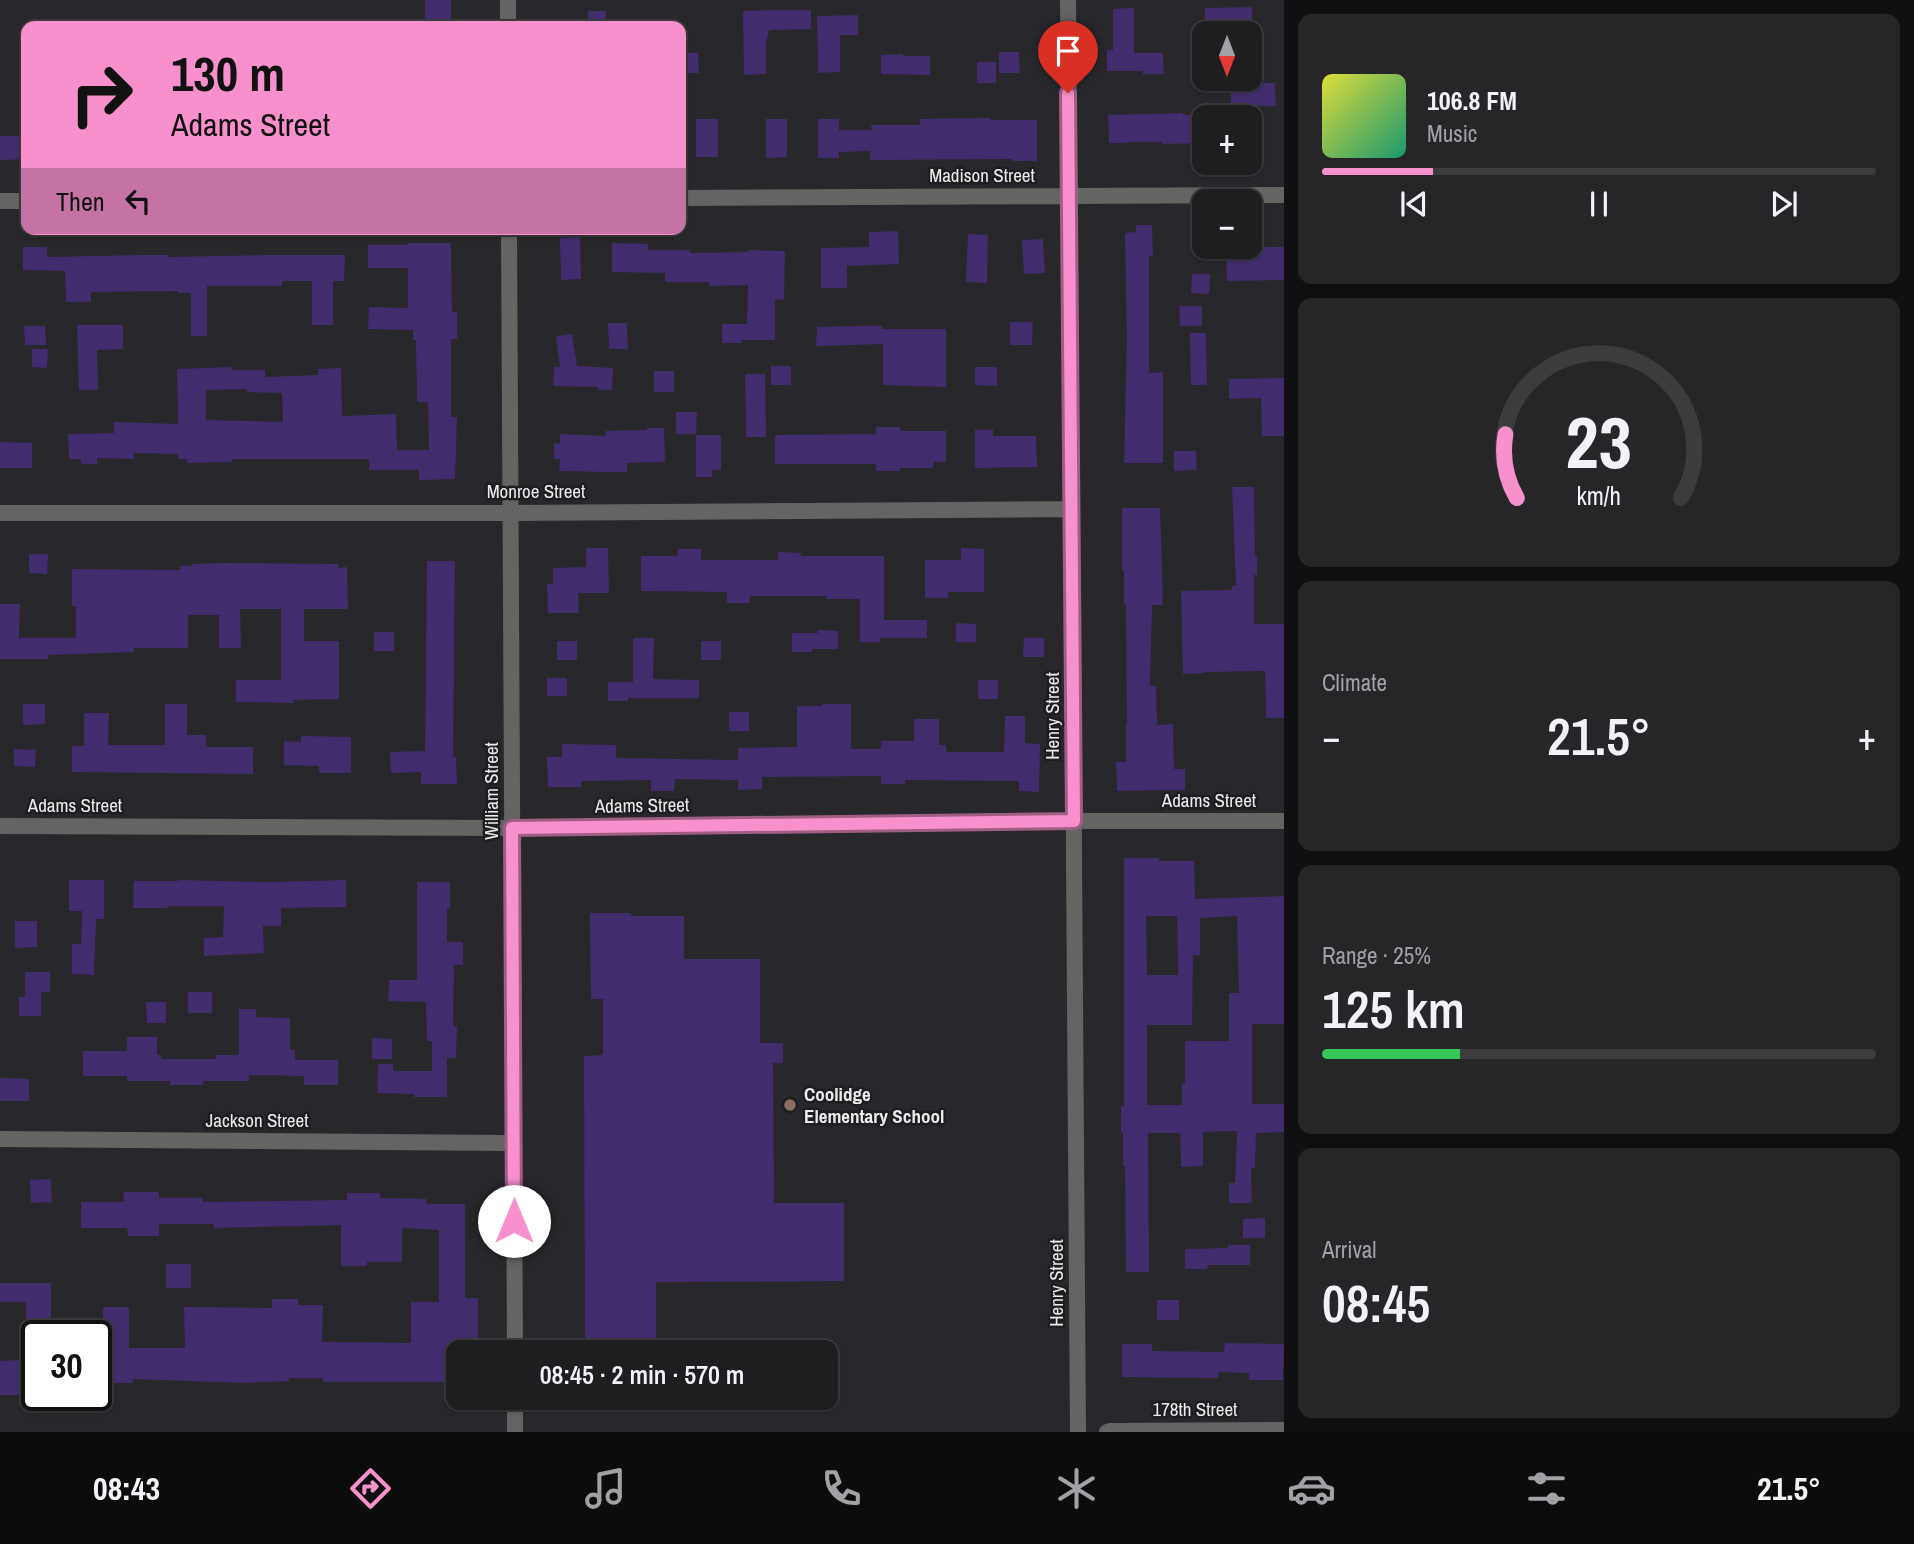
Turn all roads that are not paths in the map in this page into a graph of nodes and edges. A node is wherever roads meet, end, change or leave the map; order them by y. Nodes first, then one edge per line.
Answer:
1 (508, 0) edge
2 (1068, 0) edge
3 (508, 21) edge
4 (1284, 195) edge
5 (1069, 196) junction
6 (686, 198) edge
7 (0, 201) edge
8 (21, 201) edge
9 (509, 235) edge
10 (1071, 509) junction
11 (0, 513) edge
12 (510, 513) junction
13 (1074, 821) junction
14 (1284, 821) edge
15 (0, 826) edge
16 (512, 828) junction
17 (0, 1139) edge
18 (513, 1143) junction
19 (515, 1340) edge
20 (515, 1410) edge
21 (1284, 1430) edge
22 (515, 1432) edge
23 (1078, 1432) edge
24 (1107, 1432) edge

1 - 3 street
2 - 5 street, Henry Street
4 - 5 street, Madison Street
5 - 6 street, Madison Street
5 - 10 street, Henry Street
7 - 8 street
9 - 12 street, William Street
10 - 12 street, Monroe Street
10 - 13 street, Henry Street
11 - 12 street, Monroe Street
12 - 16 street, William Street
13 - 14 street, Adams Street
13 - 16 street, Adams Street
13 - 23 street, Henry Street
15 - 16 street, Adams Street
16 - 18 street, William Street
17 - 18 street, Jackson Street
18 - 19 street, William Street
20 - 22 street
21 - 24 street, 178th Street

